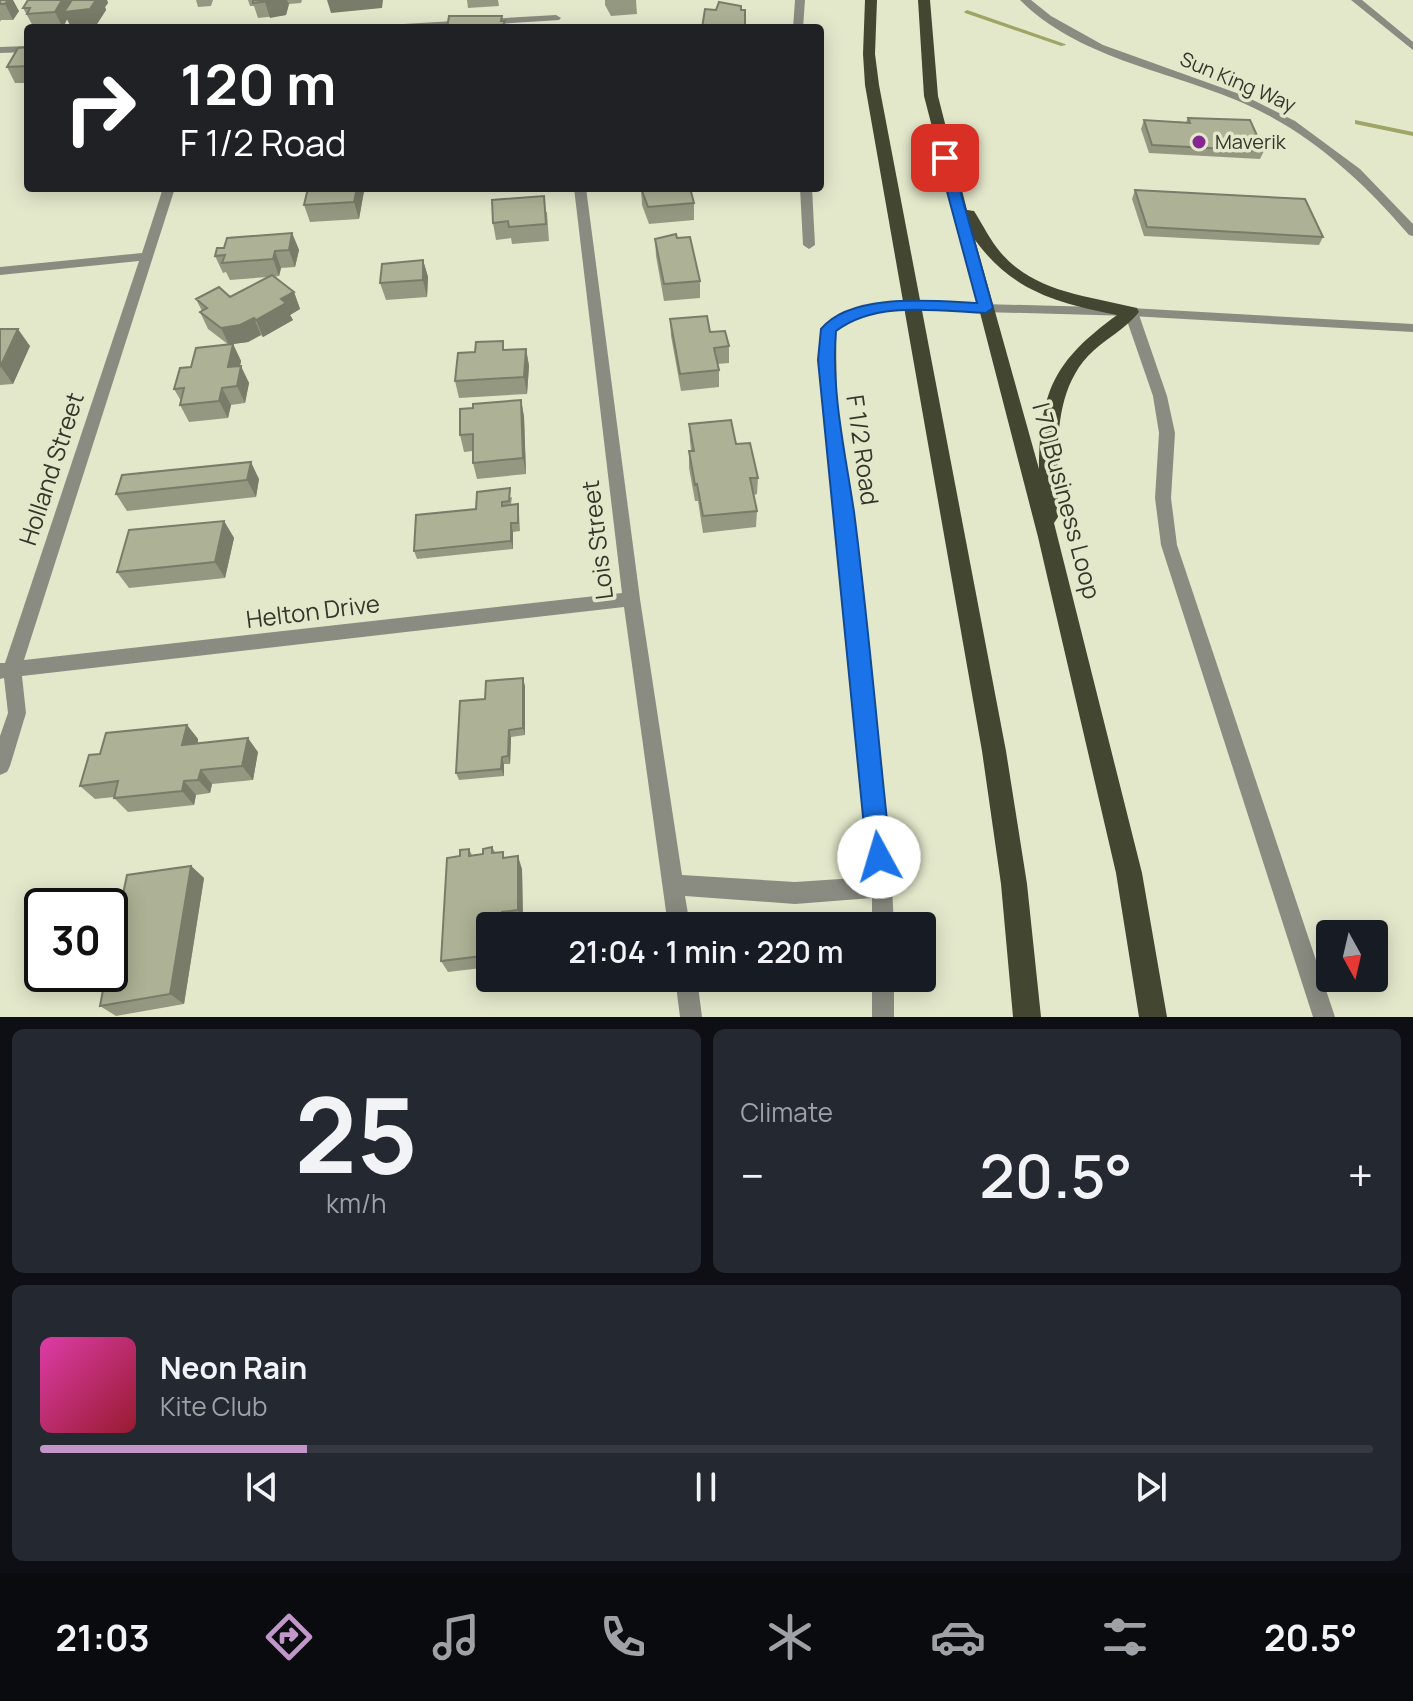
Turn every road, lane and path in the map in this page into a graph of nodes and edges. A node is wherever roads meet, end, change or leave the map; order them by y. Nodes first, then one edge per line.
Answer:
1 (800, 0) edge
2 (871, 0) edge
3 (924, 0) edge
4 (1025, 0) edge
5 (1356, 0) edge
6 (556, 19) edge
7 (462, 24) edge
8 (798, 24) edge
9 (1413, 47) edge
10 (24, 49) edge
11 (0, 50) edge
12 (945, 158) junction
13 (168, 192) edge
14 (580, 192) edge
15 (806, 192) edge
16 (1413, 232) edge
17 (809, 245) dead end
18 (148, 256) junction
19 (0, 271) edge
20 (911, 306) junction
21 (986, 308) junction
22 (1131, 312) junction
23 (1413, 328) edge
24 (1048, 537) junction
25 (631, 599) junction
26 (6, 671) edge
27 (0, 766) edge
28 (674, 885) junction
29 (882, 887) junction
30 (677, 912) edge
31 (883, 912) edge
32 (688, 992) edge
33 (883, 992) edge
34 (691, 1017) edge
35 (883, 1017) edge
36 (1027, 1017) edge
37 (1153, 1017) edge
38 (1324, 1017) edge

1 - 8 street
2 - 20 main road
3 - 12 main road, I 70 Business Loop
4 - 16 street, Sun King Way
5 - 9 street
6 - 7 street
10 - 11 street
12 - 21 main road, I 70 Business Loop
12 - 22 main road
13 - 18 street, Holland Street
14 - 25 street, Lois Street
15 - 17 street
18 - 19 street
18 - 26 street, Holland Street
20 - 21 street, F 1/2 Road
20 - 29 street, F 1/2 Road
20 - 36 main road
21 - 22 street, F 1/2 Road
21 - 24 main road, I 70 Business Loop
22 - 23 street, F 1/2 Road
22 - 24 main road
22 - 38 street
24 - 37 main road, I 70 Business Loop
25 - 26 street, Helton Drive
25 - 28 street, Lois Street
26 - 27 street, Holland Street
28 - 29 street
28 - 30 street, Lois Street
29 - 31 street, F 1/2 Road
32 - 34 street
33 - 35 street

